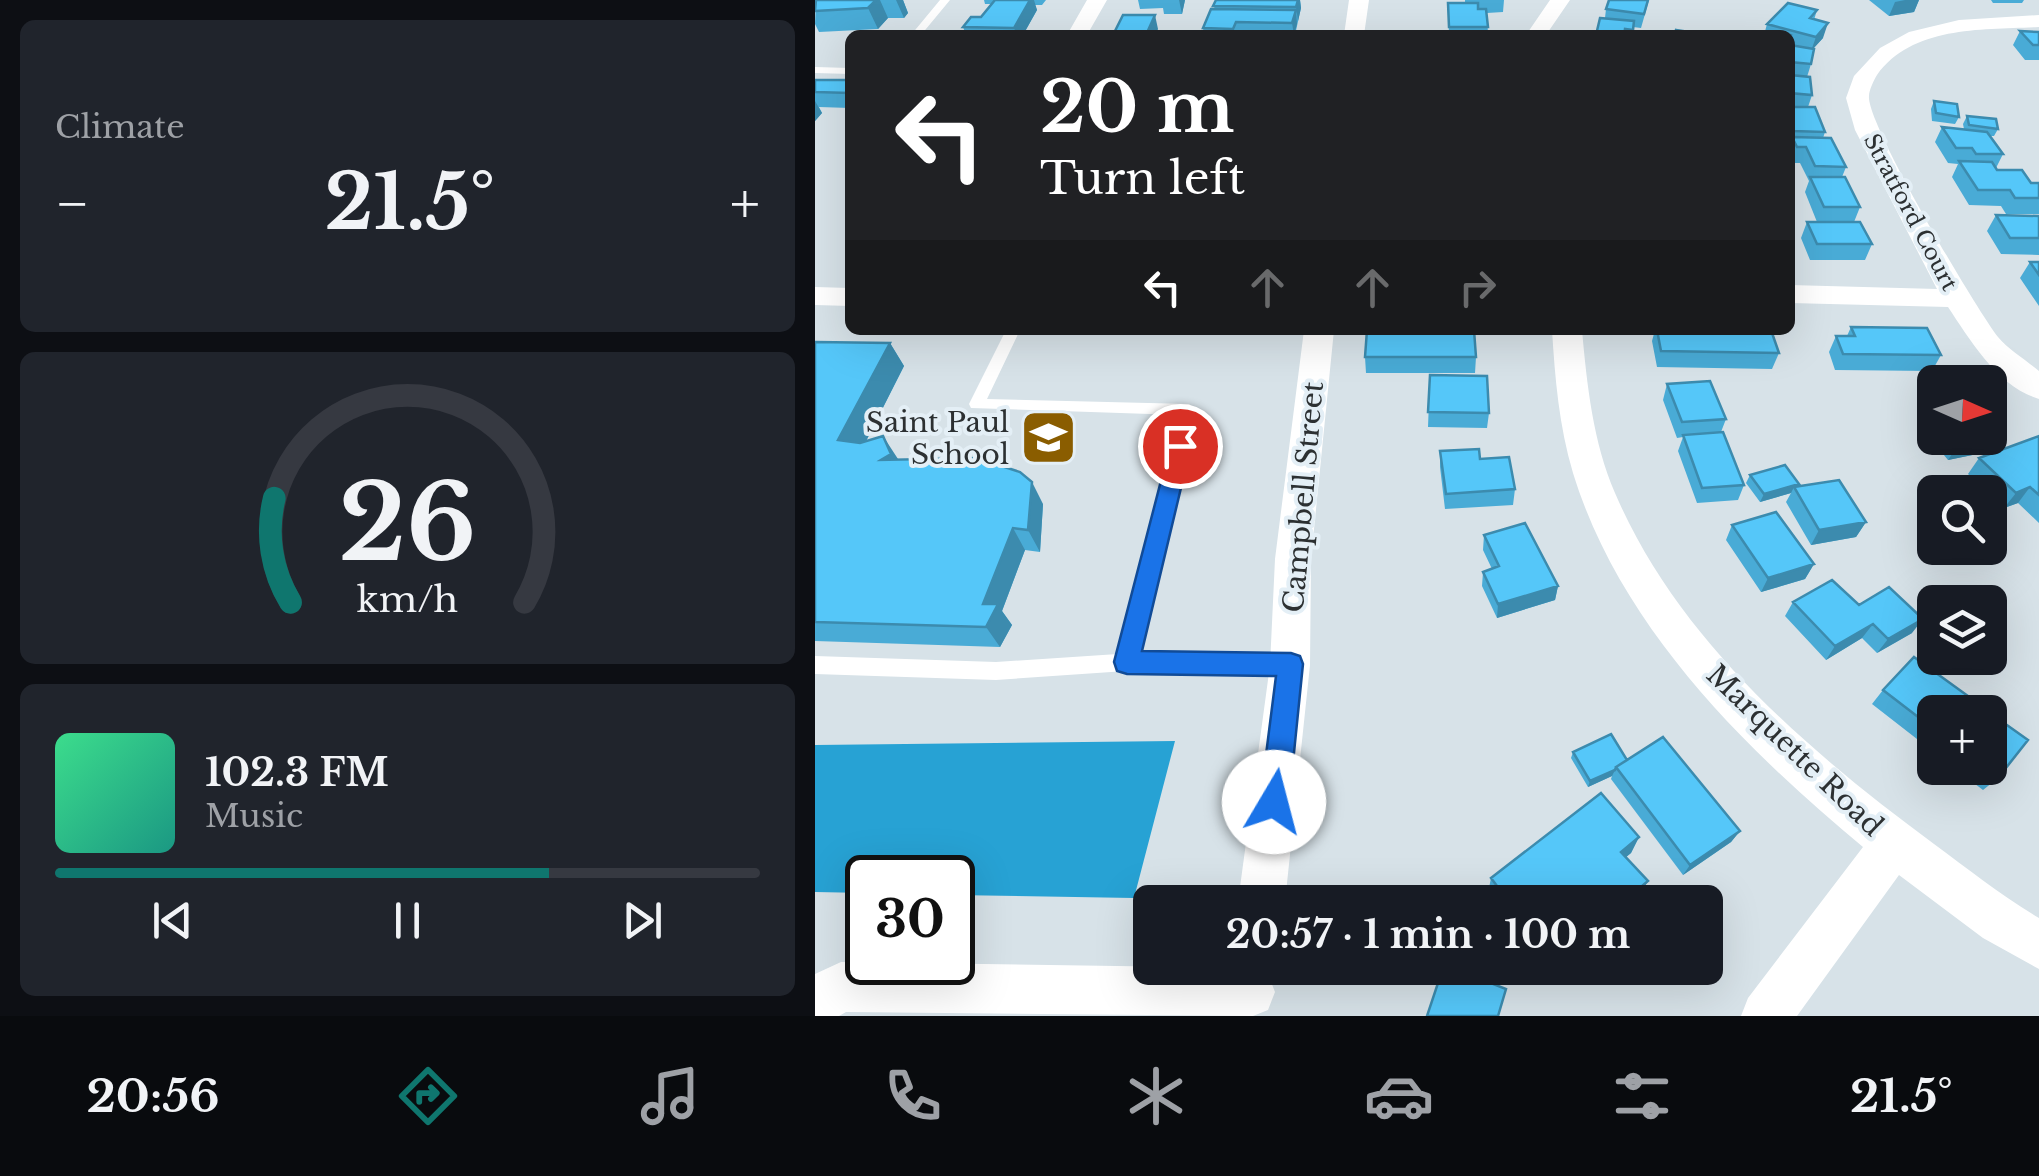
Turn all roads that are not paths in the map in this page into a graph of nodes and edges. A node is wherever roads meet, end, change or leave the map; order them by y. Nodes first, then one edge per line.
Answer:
1 (945, 0) edge
2 (1097, 0) edge
3 (1359, 0) edge
4 (1559, 0) edge
5 (2039, 21) edge
6 (919, 30) edge
7 (1080, 30) edge
8 (1355, 30) edge
9 (1539, 30) edge
10 (815, 70) edge
11 (845, 71) edge
12 (1795, 294) edge
13 (815, 296) edge
14 (845, 297) edge
15 (1956, 298) junction
16 (1011, 335) edge
17 (1318, 335) edge
18 (1567, 335) edge
19 (2039, 388) edge
20 (1127, 662) junction
21 (1291, 664) junction
22 (815, 665) edge
23 (1894, 844) junction
24 (1263, 885) edge
25 (2039, 945) edge
26 (1250, 992) edge
27 (815, 1002) edge
28 (1766, 1016) edge

1 - 6 lane
2 - 7 street
3 - 8 street
4 - 9 street
5 - 15 street, Stratford Court
10 - 11 lane
12 - 15 street
13 - 14 street
15 - 19 street, Stratford Court
16 - 20 lane
17 - 21 street, Campbell Street
18 - 23 street, Marquette Road
20 - 21 lane
20 - 22 lane
21 - 24 street, Campbell Street
23 - 25 street, Marquette Road
23 - 28 street
26 - 27 street

